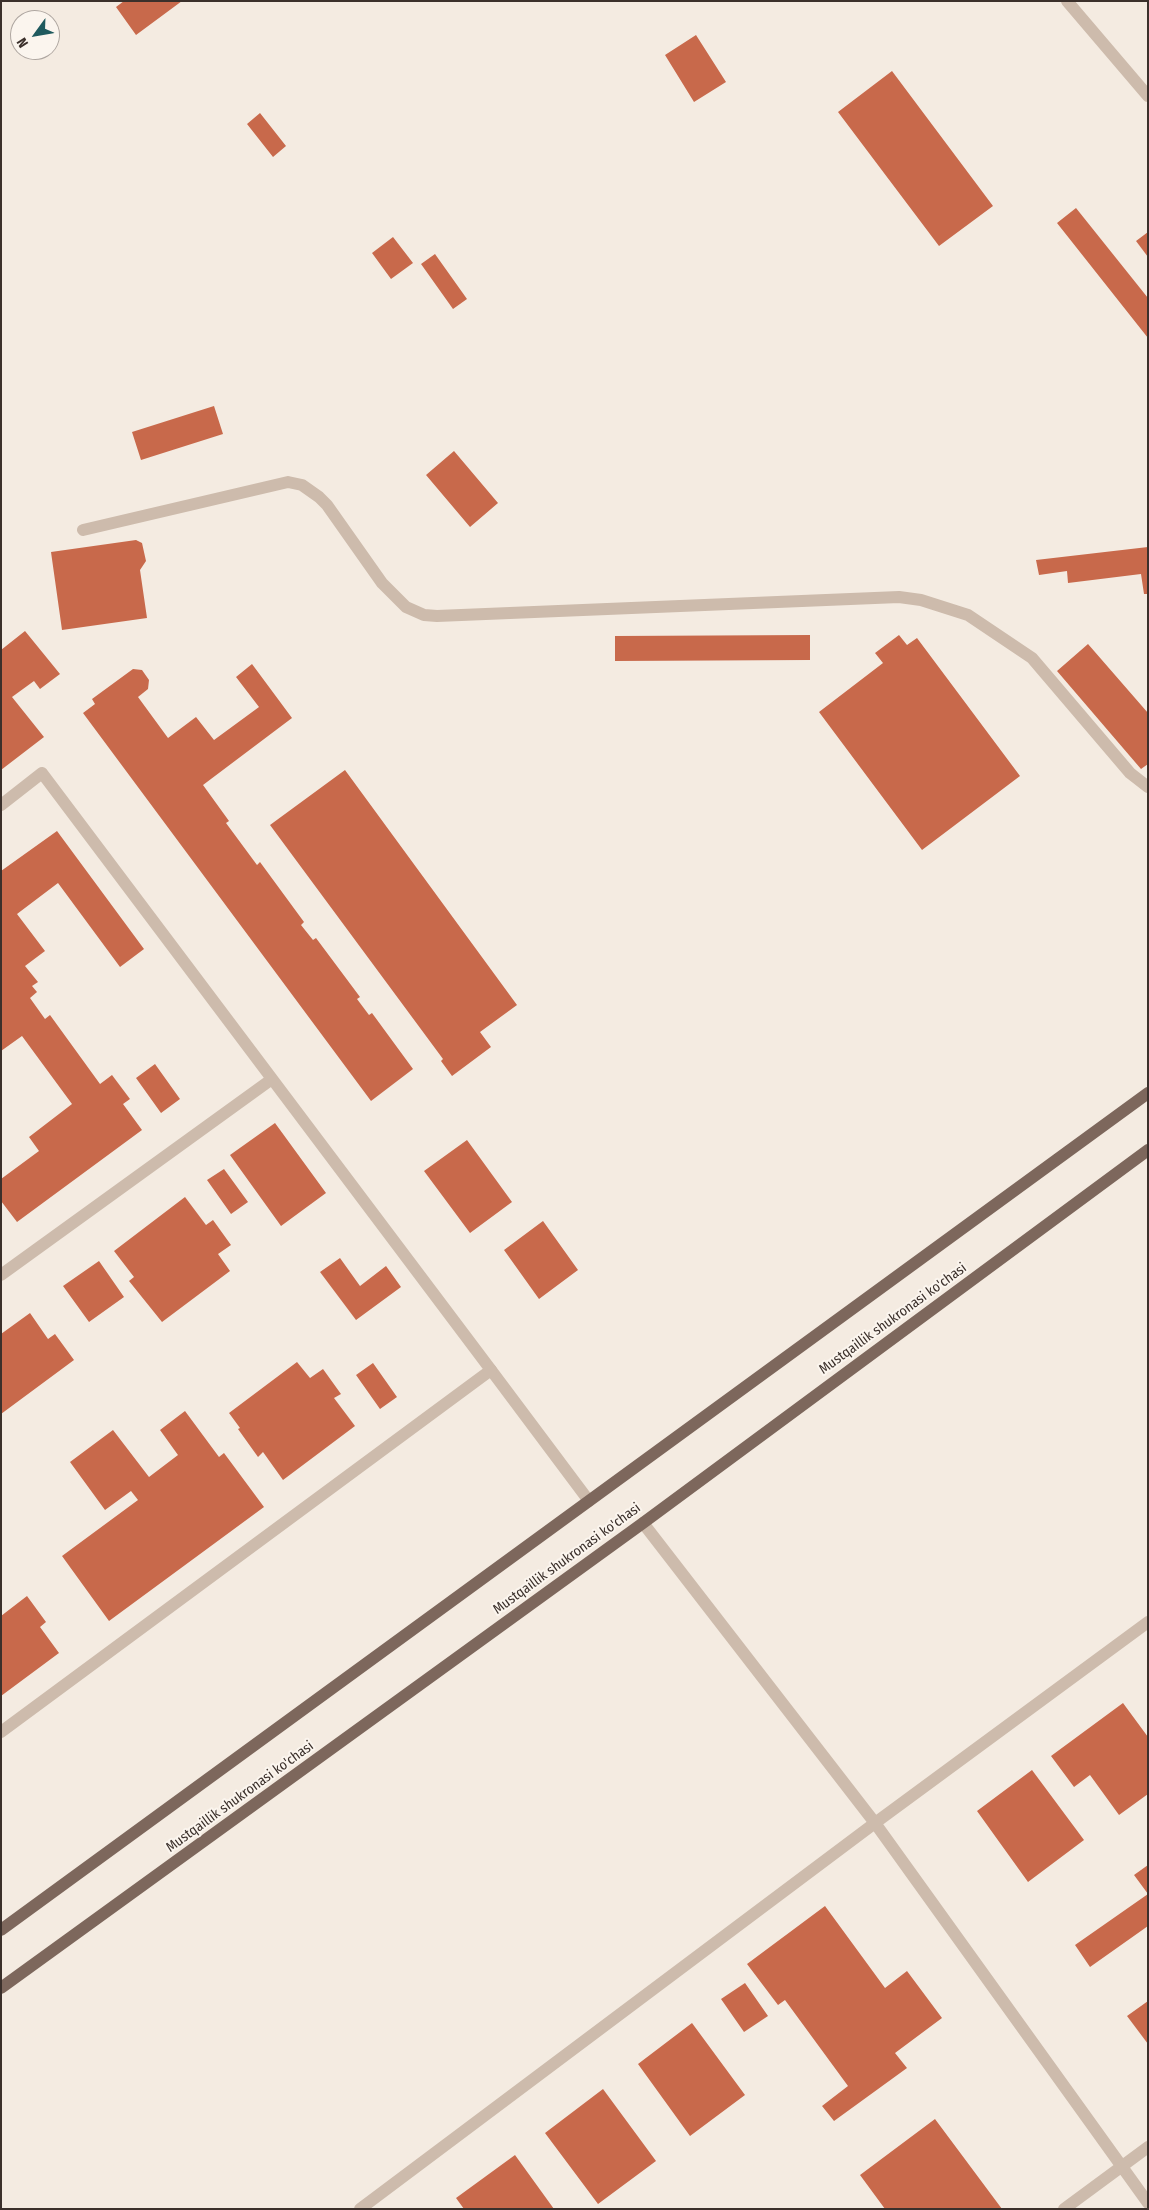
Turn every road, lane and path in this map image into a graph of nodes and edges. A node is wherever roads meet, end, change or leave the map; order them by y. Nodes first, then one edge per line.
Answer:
1 (1067, 1) edge
2 (1148, 96) edge
3 (82, 530) dead end
4 (1148, 787) edge
5 (1, 805) edge
6 (272, 1079) junction
7 (1148, 1093) edge
8 (1148, 1150) edge
9 (1, 1274) edge
10 (491, 1370) junction
11 (589, 1501) junction
12 (643, 1523) junction
13 (1148, 1622) edge
14 (1, 1732) edge
15 (875, 1823) junction
16 (1, 1930) edge
17 (1, 1988) edge
18 (1148, 2147) edge
19 (1122, 2166) junction
20 (1148, 2203) edge
21 (360, 2209) edge
22 (1064, 2209) edge

1 - 2 street
3 - 4 street
5 - 6 street
6 - 9 street
6 - 10 street
7 - 11 main road
8 - 12 main road, Mustqaillik shukronasi ko'chasi
10 - 11 street
10 - 14 street
11 - 16 main road
12 - 15 street
12 - 17 main road, Mustqaillik shukronasi ko'chasi
13 - 15 street
15 - 19 street
15 - 21 street
18 - 19 street
19 - 20 street
19 - 22 street

